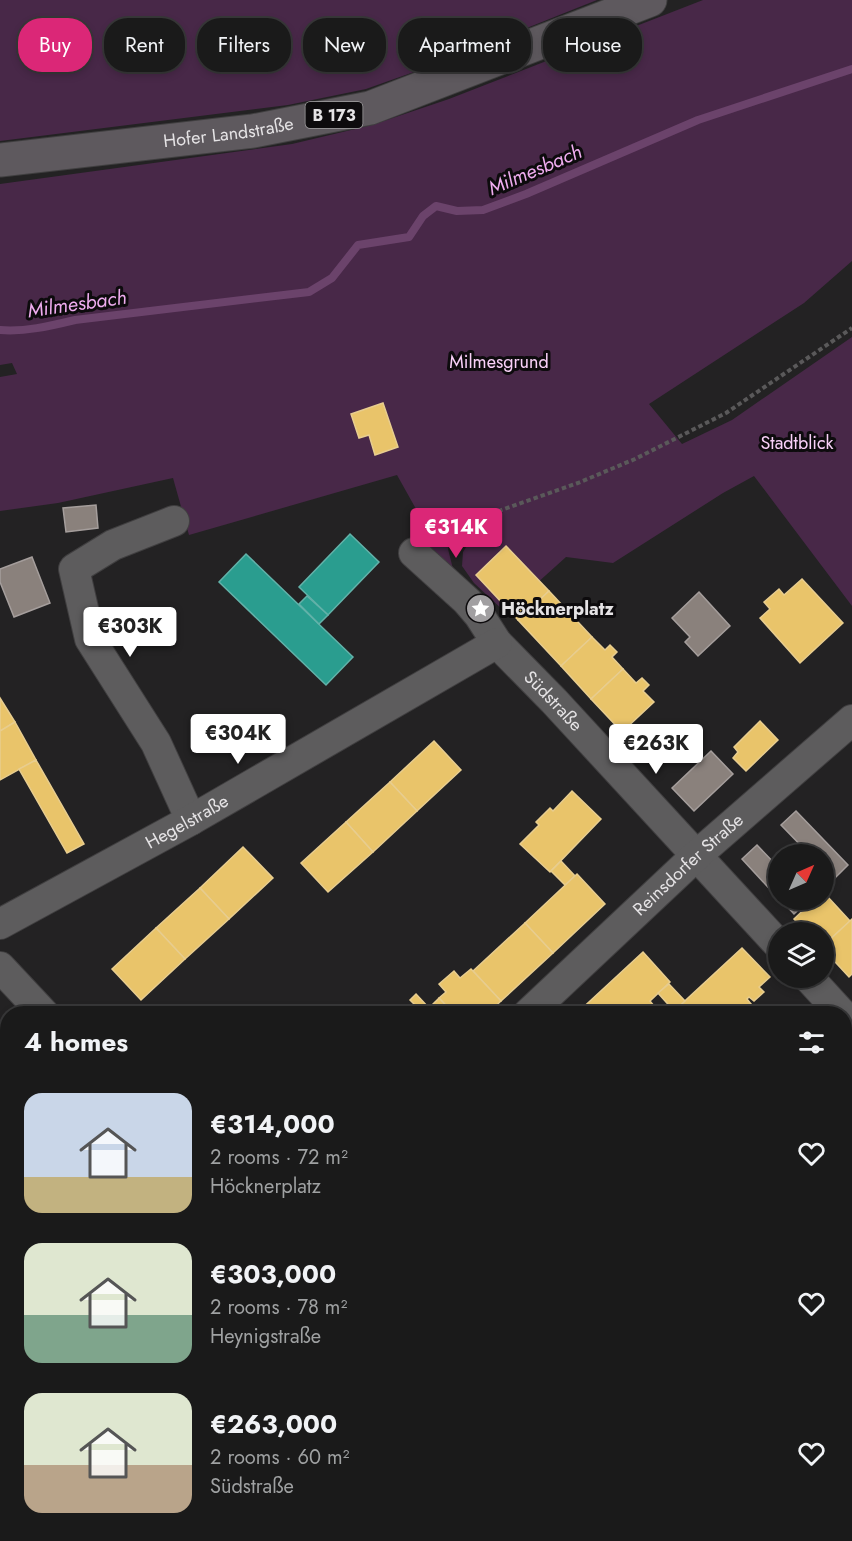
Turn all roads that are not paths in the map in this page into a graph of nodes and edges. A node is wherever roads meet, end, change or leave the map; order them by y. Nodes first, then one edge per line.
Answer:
1 (650, 0) edge
2 (0, 160) edge
3 (174, 521) dead end
4 (414, 553) dead end
5 (497, 643) junction
6 (852, 720) edge
7 (191, 820) junction
8 (697, 855) junction
9 (0, 924) edge
10 (768, 933) edge
11 (0, 967) edge
12 (818, 988) edge
13 (37, 1006) edge
14 (537, 1006) edge
15 (835, 1006) edge

1 - 2 main road, Hofer Landstraße / B 173
3 - 7 street
4 - 5 street
5 - 7 street, Hegelstraße
5 - 8 street, Südstraße
6 - 8 street, Reinsdorfer Straße
7 - 9 street, Hegelstraße
8 - 10 street, Südstraße
8 - 14 street, Reinsdorfer Straße
11 - 13 street
12 - 15 street

